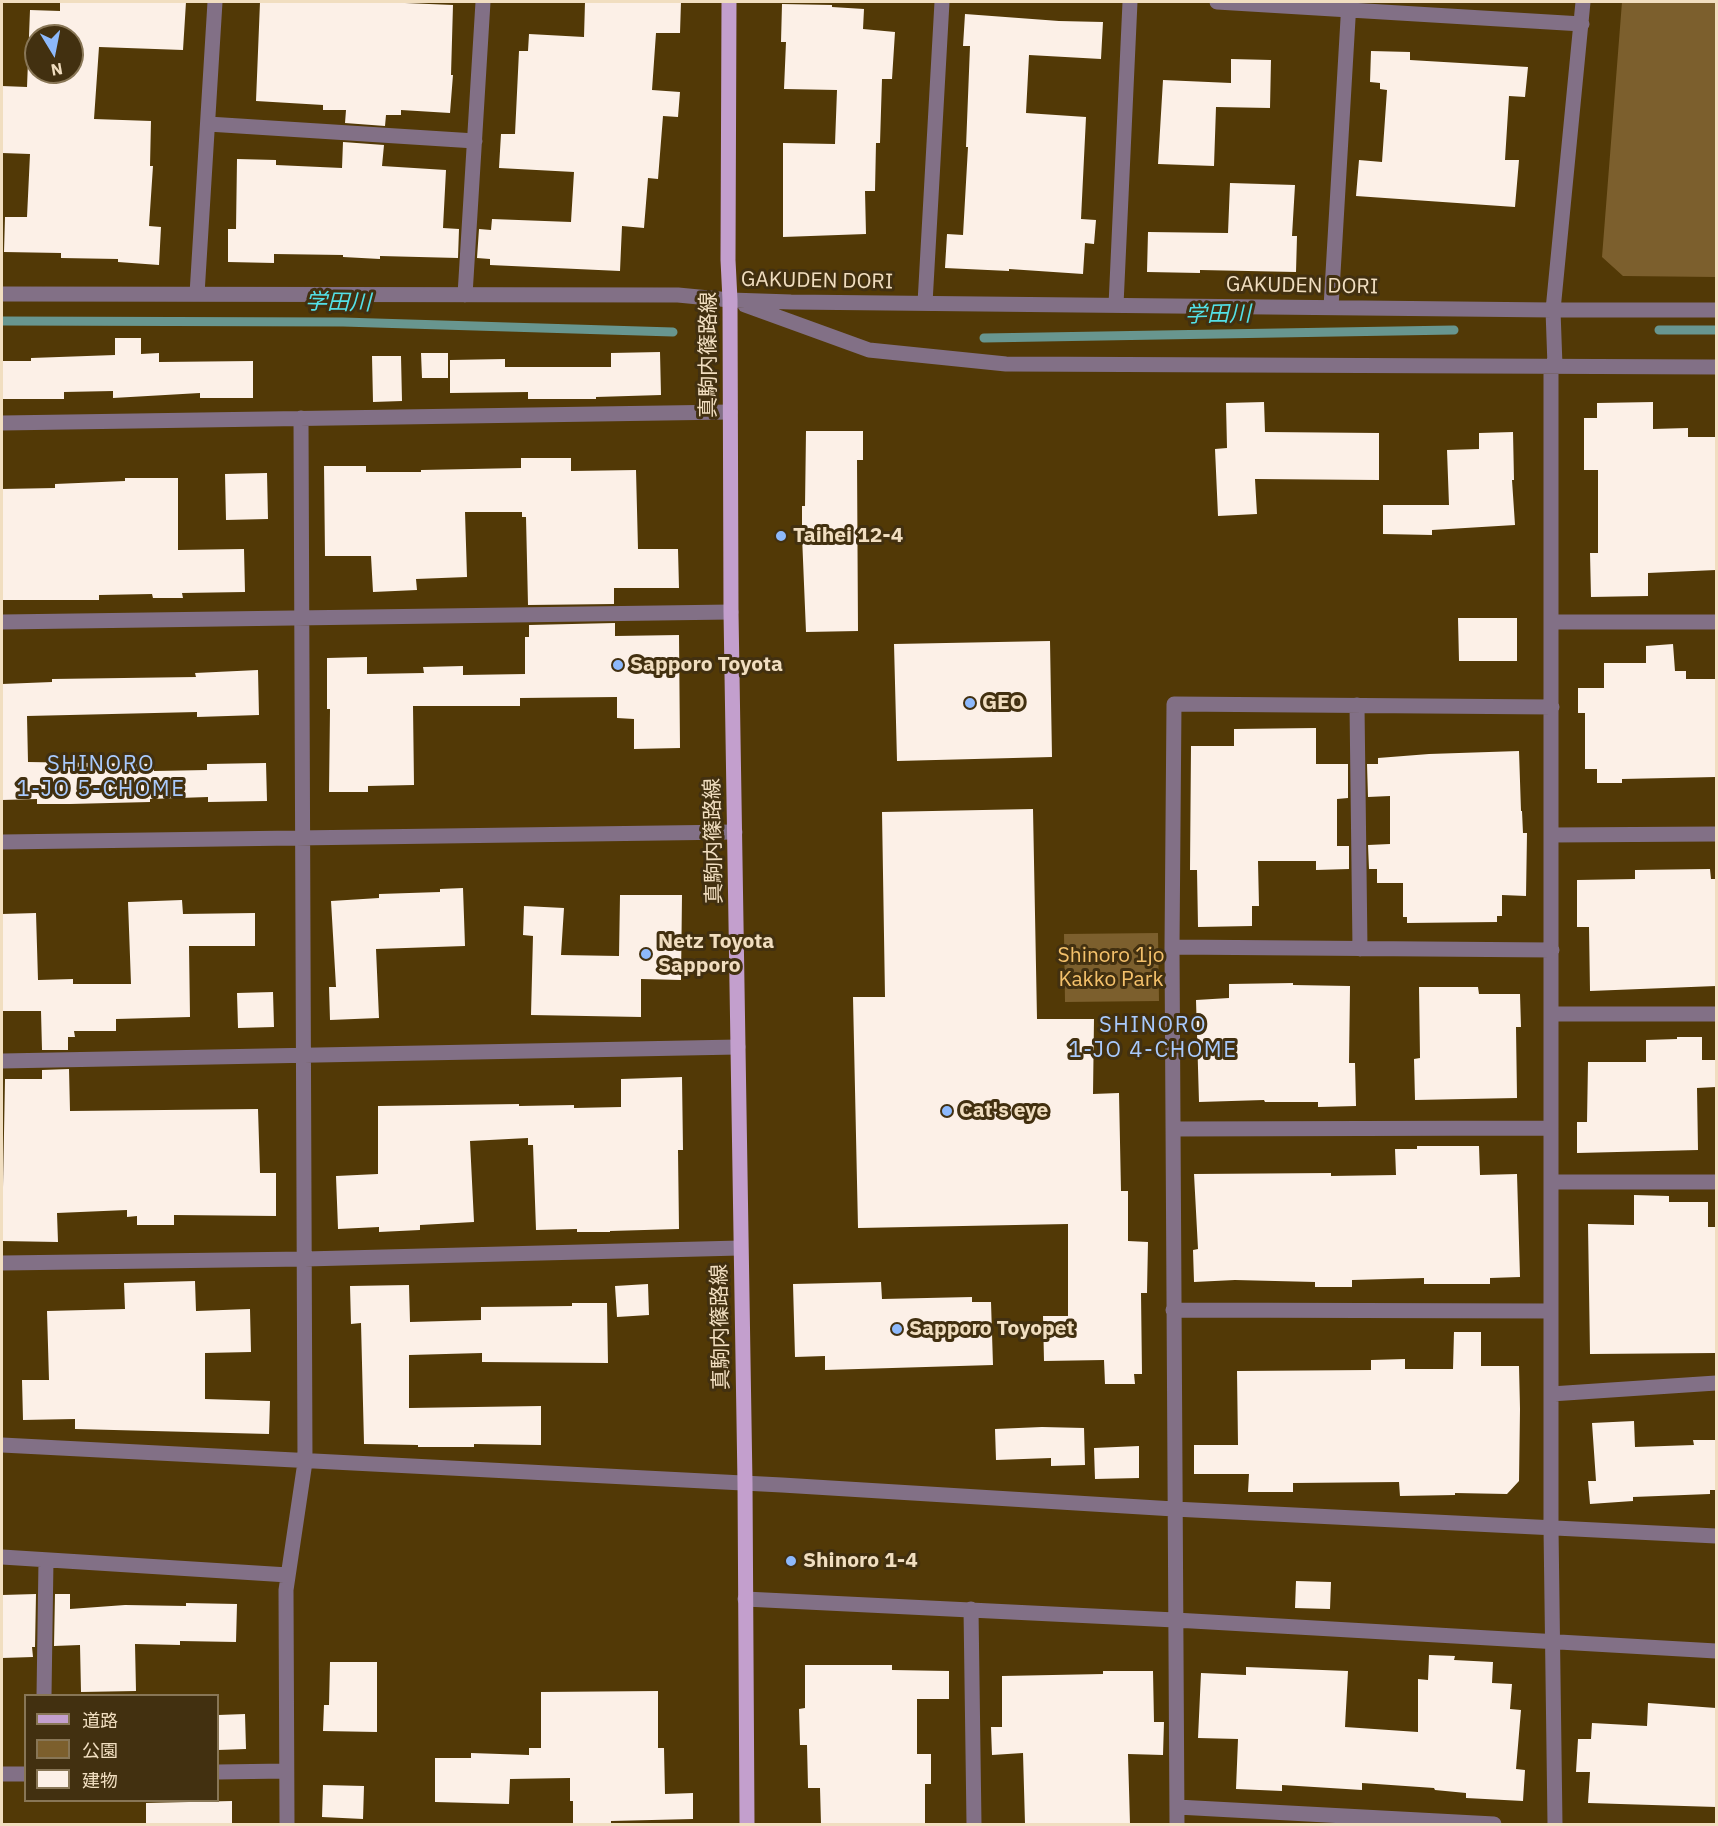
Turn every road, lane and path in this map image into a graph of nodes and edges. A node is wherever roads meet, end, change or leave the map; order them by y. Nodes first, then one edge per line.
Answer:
1 (215, 2) edge
2 (483, 2) edge
3 (729, 2) edge
4 (942, 2) edge
5 (1130, 2) edge
6 (1217, 2) edge
7 (1583, 2) edge
8 (1349, 6) edge
9 (1582, 24) junction
10 (208, 124) junction
11 (475, 141) junction
12 (2, 294) edge
13 (197, 294) junction
14 (465, 295) junction
15 (730, 300) junction
16 (925, 303) junction
17 (1116, 305) junction
18 (1331, 307) junction
19 (1553, 310) junction
20 (1716, 310) edge
21 (1553, 366) junction
22 (1716, 367) edge
23 (730, 412) junction
24 (301, 418) junction
25 (2, 423) edge
26 (731, 612) junction
27 (302, 618) junction
28 (2, 622) edge
29 (1552, 622) junction
30 (1716, 622) edge
31 (1357, 705) junction
32 (1552, 707) junction
33 (735, 832) junction
34 (1552, 834) junction
35 (1716, 834) edge
36 (303, 838) junction
37 (2, 842) edge
38 (1172, 947) junction
39 (1360, 949) junction
40 (1552, 950) junction
41 (1552, 1014) junction
42 (1716, 1014) edge
43 (738, 1047) junction
44 (304, 1056) junction
45 (2, 1061) edge
46 (1551, 1128) junction
47 (1173, 1129) junction
48 (1551, 1182) junction
49 (1716, 1182) edge
50 (740, 1248) junction
51 (305, 1259) junction
52 (2, 1263) edge
53 (1173, 1310) junction
54 (1550, 1311) junction
55 (1716, 1383) edge
56 (1551, 1394) junction
57 (2, 1445) edge
58 (305, 1462) junction
59 (745, 1483) junction
60 (1174, 1509) junction
61 (1551, 1528) junction
62 (1716, 1536) edge
63 (2, 1557) edge
64 (46, 1560) junction
65 (288, 1575) junction
66 (745, 1599) junction
67 (971, 1609) junction
68 (1175, 1620) junction
69 (1552, 1642) junction
70 (1716, 1651) edge
71 (44, 1694) edge
72 (286, 1771) junction
73 (219, 1772) edge
74 (2, 1774) edge
75 (24, 1774) edge
76 (1177, 1807) junction
77 (286, 1824) edge
78 (747, 1824) edge
79 (974, 1824) edge
80 (1177, 1824) edge
81 (1494, 1824) edge
82 (1555, 1824) edge

1 - 10 street
2 - 11 street
3 - 15 main road, 真駒内篠路線
4 - 16 street
5 - 17 street
6 - 8 street
7 - 9 street
8 - 9 street
8 - 18 street
9 - 19 street
10 - 11 street
10 - 13 street
11 - 14 street
12 - 13 street
13 - 14 street
14 - 15 street
15 - 16 street, GAKUDEN DORI
15 - 21 street, GAKUDEN DORI
15 - 23 main road, 真駒内篠路線
16 - 17 street, GAKUDEN DORI
17 - 18 street, GAKUDEN DORI
18 - 19 street, GAKUDEN DORI
19 - 20 street, GAKUDEN DORI
19 - 21 street
21 - 22 street, GAKUDEN DORI
21 - 29 street
23 - 24 street
23 - 26 main road, 真駒内篠路線
24 - 25 street
24 - 27 street
26 - 27 street
26 - 33 main road, 真駒内篠路線
27 - 28 street
27 - 36 street
29 - 30 street
29 - 32 street
31 - 32 street
31 - 38 street
31 - 39 street
32 - 34 street
33 - 36 street
33 - 43 main road, 真駒内篠路線
34 - 35 street
34 - 40 street
36 - 37 street
36 - 44 street
38 - 39 street
38 - 47 street
39 - 40 street
40 - 41 street
41 - 42 street
41 - 46 street
43 - 44 street
43 - 50 main road, 真駒内篠路線
44 - 45 street
44 - 51 street
46 - 47 street
46 - 48 street
47 - 53 street
48 - 49 street
48 - 54 street
50 - 51 street
50 - 59 main road, 真駒内篠路線
51 - 52 street
51 - 58 street
53 - 54 street
53 - 60 street
54 - 56 street
55 - 56 street
56 - 61 street
57 - 58 street
58 - 59 street
58 - 65 street
59 - 60 street
59 - 66 main road, 真駒内篠路線
60 - 61 street
60 - 68 street
61 - 62 street
61 - 69 street
63 - 64 street
64 - 65 street
64 - 71 street
65 - 72 street
66 - 67 street
66 - 78 main road, 真駒内篠路線
67 - 68 street
67 - 79 street
68 - 69 street
68 - 76 street
69 - 70 street
69 - 82 street
72 - 73 street
72 - 77 street
74 - 75 street
76 - 80 street
76 - 81 street

